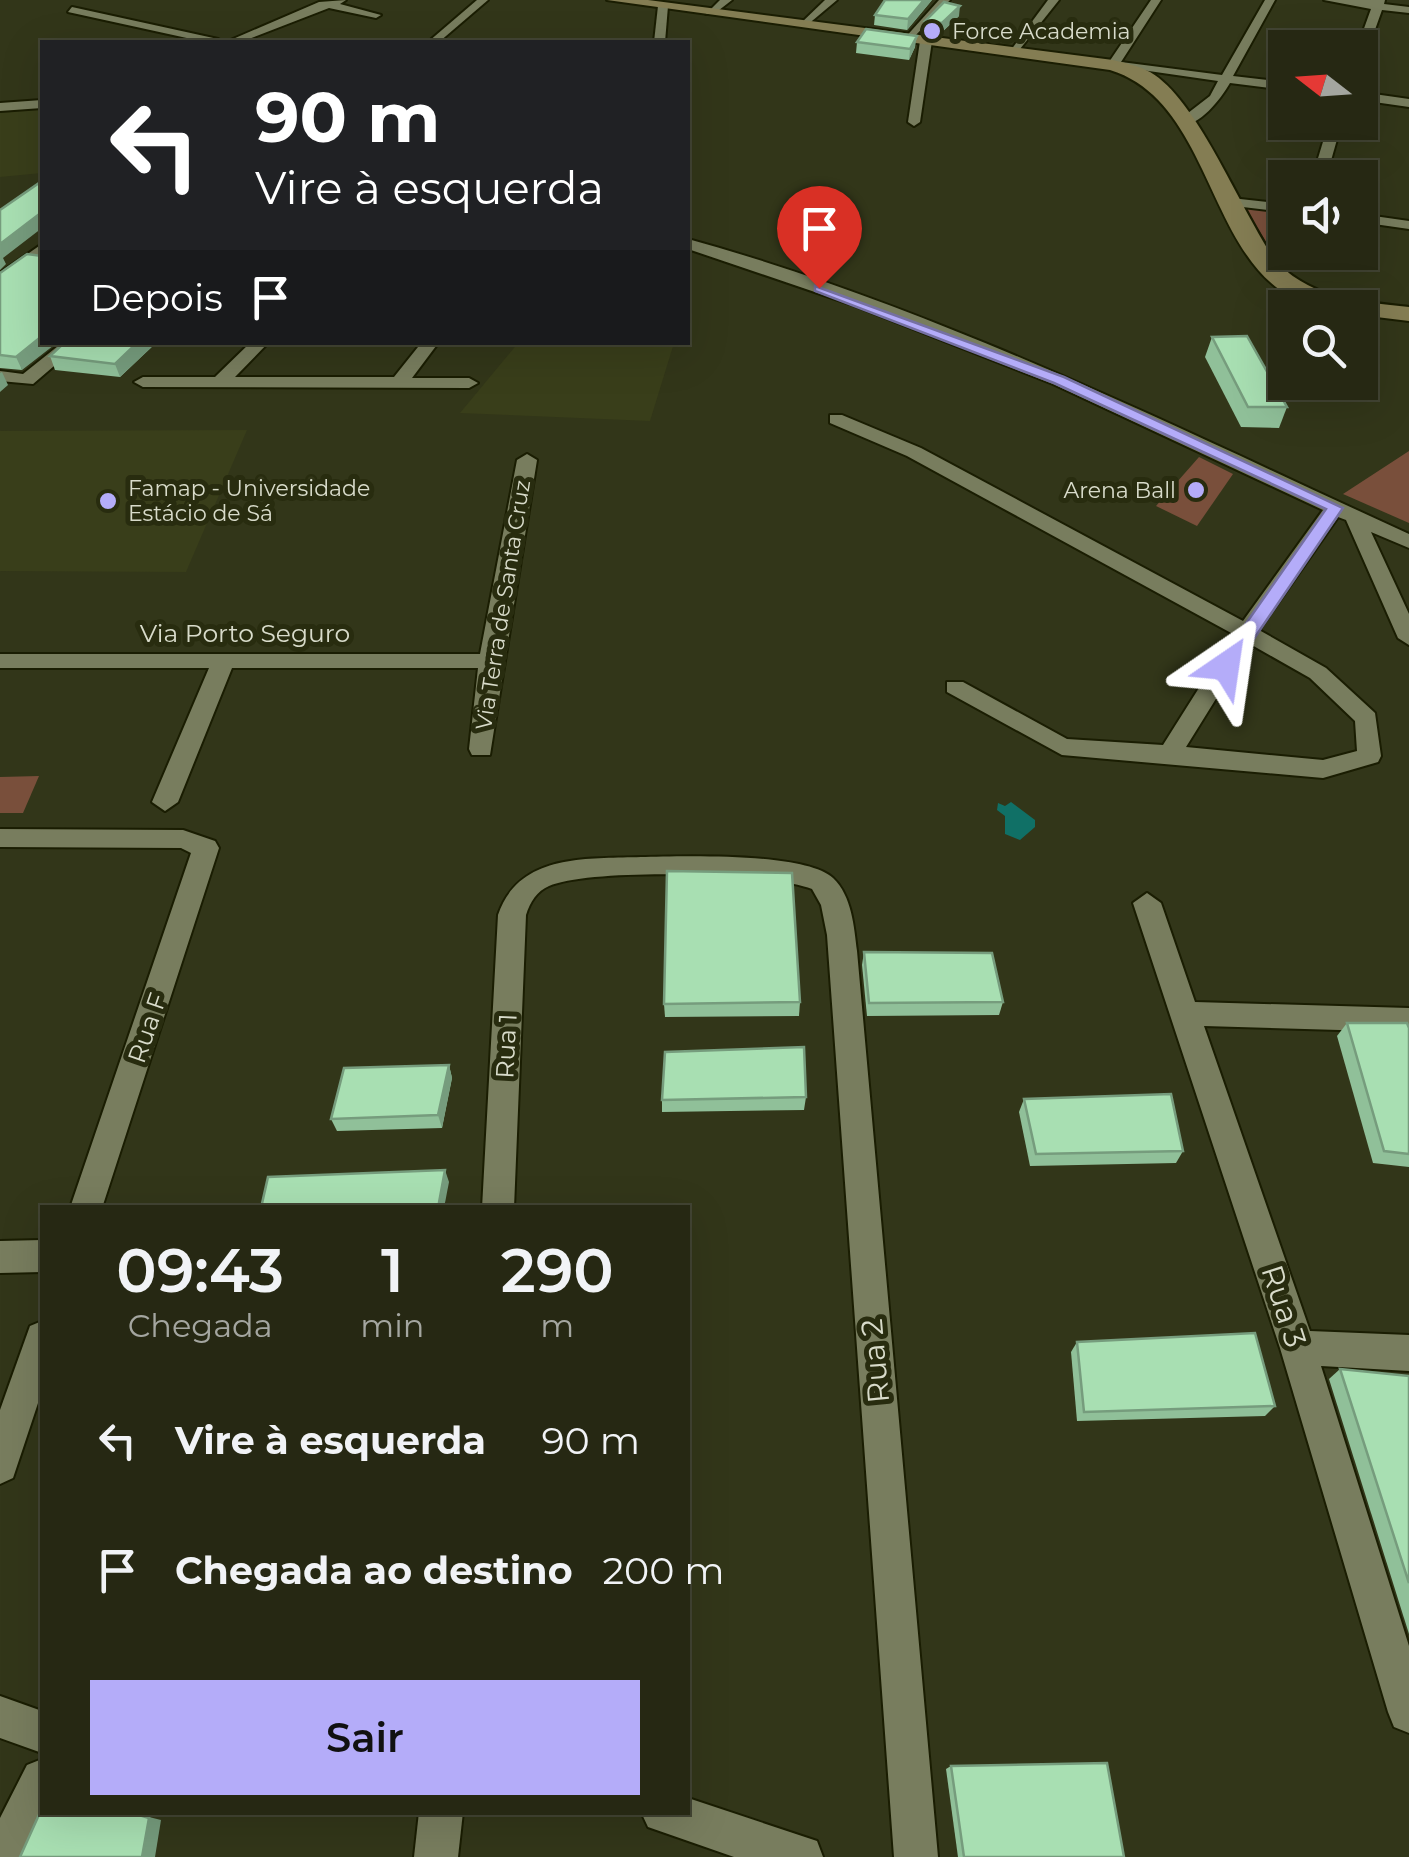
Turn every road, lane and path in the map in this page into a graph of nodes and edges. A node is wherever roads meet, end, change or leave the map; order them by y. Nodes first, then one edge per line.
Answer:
1 (302, 0) edge
2 (341, 0) edge
3 (483, 0) edge
4 (616, 0) edge
5 (727, 0) edge
6 (832, 0) edge
7 (945, 0) edge
8 (1054, 0) edge
9 (1156, 0) edge
10 (1270, 0) edge
11 (1329, 0) edge
12 (1379, 3) edge
13 (328, 6) junction
14 (664, 6) junction
15 (72, 10) dead end
16 (1409, 10) edge
17 (710, 12) junction
18 (376, 15) dead end
19 (802, 24) junction
20 (1369, 30) edge
21 (907, 38) junction
22 (209, 40) edge
23 (237, 40) edge
24 (435, 40) edge
25 (659, 40) edge
26 (926, 41) junction
27 (1012, 52) junction
28 (1113, 66) junction
29 (1226, 78) junction
30 (1268, 84) edge
31 (1378, 99) edge
32 (1409, 103) edge
33 (40, 104) edge
34 (0, 107) edge
35 (914, 122) dead end
36 (1184, 123) junction
37 (1231, 202) junction
38 (1268, 206) edge
39 (1378, 220) edge
40 (1409, 224) edge
41 (690, 245) edge
42 (40, 250) edge
43 (1282, 270) edge
44 (1279, 276) junction
45 (0, 280) edge
46 (1409, 314) edge
47 (70, 345) edge
48 (257, 345) edge
49 (430, 345) edge
50 (0, 376) edge
51 (400, 381) junction
52 (143, 382) dead end
53 (220, 382) junction
54 (469, 383) dead end
55 (836, 419) dead end
56 (526, 460) dead end
57 (1344, 512) junction
58 (1409, 542) edge
59 (1246, 632) junction
60 (1409, 638) edge
61 (224, 660) junction
62 (0, 661) edge
63 (490, 661) junction
64 (955, 687) dead end
65 (481, 749) dead end
66 (1170, 754) junction
67 (165, 802) dead end
68 (0, 838) edge
69 (526, 888) joint
70 (1148, 903) dead end
71 (1187, 1014) junction
72 (1409, 1020) edge
73 (87, 1205) edge
74 (498, 1205) edge
75 (0, 1256) edge
76 (40, 1256) edge
77 (40, 1344) edge
78 (1298, 1348) junction
79 (1409, 1354) edge
80 (0, 1465) edge
81 (1409, 1712) edge
82 (0, 1716) edge
83 (40, 1731) edge
84 (40, 1784) edge
85 (441, 1815) edge
86 (673, 1815) edge
87 (4, 1857) edge
88 (436, 1857) edge
89 (801, 1857) edge
90 (916, 1857) edge

1 - 13 street
2 - 13 street
3 - 24 street
4 - 14 street
5 - 17 street
6 - 19 street
7 - 21 street
8 - 27 street
9 - 28 street
10 - 29 street
11 - 12 street
12 - 16 street
12 - 20 street
13 - 18 street
13 - 23 street
14 - 17 street
14 - 25 street
15 - 22 street
17 - 19 street
19 - 21 street
21 - 26 street
26 - 27 street
26 - 35 street
27 - 28 street
28 - 29 street
28 - 36 street
29 - 30 street
29 - 36 street
31 - 32 street
33 - 34 street
36 - 37 street
37 - 38 street
37 - 44 street
39 - 40 street
41 - 57 street
42 - 45 street
43 - 44 street
44 - 46 street
47 - 50 street
48 - 53 street
49 - 51 street
51 - 53 street
51 - 54 street
52 - 53 street
55 - 59 street
56 - 63 street, Via Terra de Santa Cruz
57 - 58 street
57 - 59 street
57 - 60 street
59 - 66 street
59 - 66 street
61 - 62 street, Via Porto Seguro
61 - 63 street, Via Porto Seguro
61 - 67 street
63 - 65 street, Via Terra de Santa Cruz
64 - 66 street
68 - 73 street, Rua F
69 - 74 street, Rua 1
69 - 90 street, Rua 2
70 - 71 street, Rua 3
71 - 72 street
71 - 78 street, Rua 3
75 - 76 street
77 - 80 street
78 - 79 street
78 - 81 street, Rua 3
82 - 83 street
84 - 87 street
85 - 88 street
86 - 89 street

